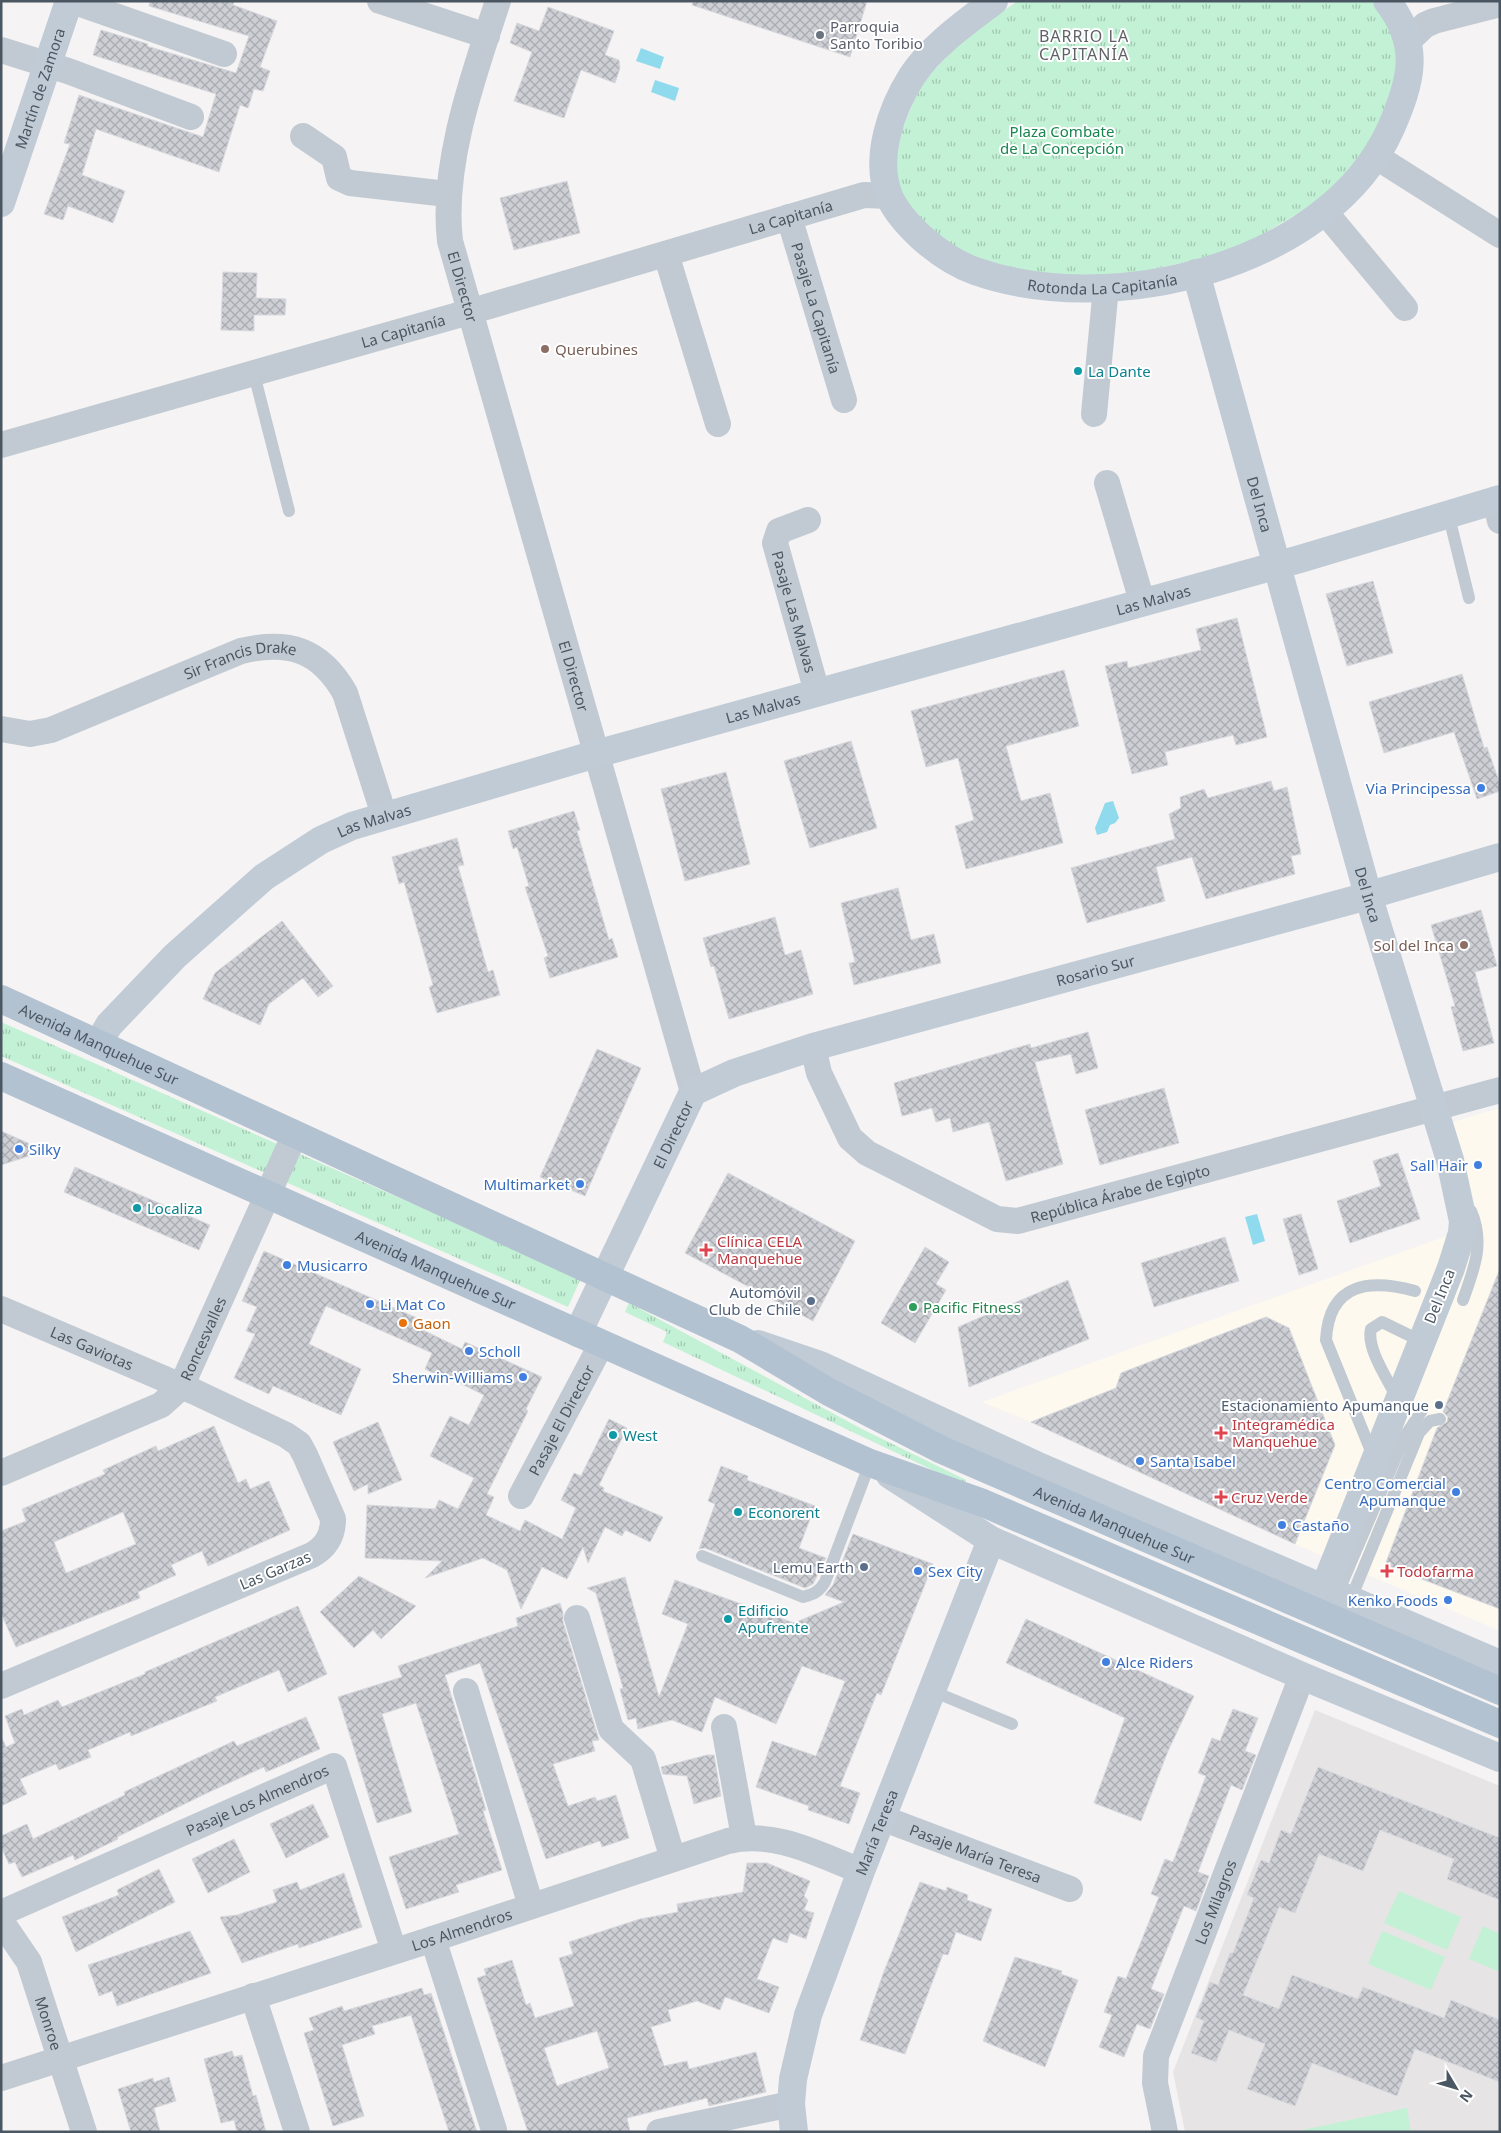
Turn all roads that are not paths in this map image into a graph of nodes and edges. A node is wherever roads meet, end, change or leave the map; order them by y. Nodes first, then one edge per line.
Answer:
1 (70, 1) edge
2 (380, 1) edge
3 (498, 1) edge
4 (994, 1) edge
5 (1387, 1) edge
6 (1500, 4) edge
7 (487, 36) junction
8 (1408, 41) junction
9 (1, 50) edge
10 (224, 54) dead end
11 (47, 64) junction
12 (191, 117) dead end
13 (303, 136) dead end
14 (1375, 156) junction
15 (447, 194) junction
16 (889, 196) junction
17 (1, 204) edge
18 (1325, 212) junction
19 (789, 217) junction
20 (1500, 236) edge
21 (666, 254) junction
22 (1196, 273) junction
23 (1106, 288) junction
24 (1405, 308) dead end
25 (469, 312) junction
26 (254, 374) junction
27 (844, 400) dead end
28 (1094, 414) dead end
29 (718, 424) dead end
30 (1, 445) edge
31 (1107, 483) dead end
32 (1498, 507) edge
33 (289, 511) dead end
34 (1448, 513) junction
35 (808, 520) dead end
36 (1277, 565) junction
37 (1469, 598) dead end
38 (1142, 601) junction
39 (817, 692) junction
40 (1, 728) edge
41 (596, 754) junction
42 (384, 815) junction
43 (1500, 857) edge
44 (1368, 895) junction
45 (1, 999) edge
46 (98, 1044) junction
47 (813, 1047) junction
48 (1, 1076) edge
49 (1500, 1090) edge
50 (692, 1092) junction
51 (1434, 1108) junction
52 (295, 1134) junction
53 (1450, 1160) junction
54 (268, 1195) junction
55 (605, 1276) junction
56 (1416, 1291) dead end
57 (1463, 1300) dead end
58 (1, 1309) edge
59 (590, 1338) junction
60 (740, 1338) junction
61 (1421, 1341) junction
62 (181, 1387) junction
63 (1410, 1404) junction
64 (1440, 1418) dead end
65 (1374, 1458) junction
66 (870, 1463) junction
67 (1, 1473) edge
68 (521, 1496) dead end
69 (991, 1540) junction
70 (702, 1556) dead end
71 (1337, 1595) junction
72 (576, 1618) dead end
73 (1500, 1664) edge
74 (1302, 1676) junction
75 (1, 1686) edge
76 (466, 1691) dead end
77 (932, 1691) junction
78 (1500, 1691) edge
79 (1012, 1724) dead end
80 (1500, 1724) edge
81 (724, 1727) dead end
82 (1500, 1758) edge
83 (882, 1818) junction
84 (744, 1837) junction
85 (673, 1859) junction
86 (861, 1871) junction
87 (1070, 1889) dead end
88 (531, 1906) junction
89 (1, 1913) edge
90 (1, 1921) edge
91 (434, 1939) junction
92 (394, 1952) junction
93 (253, 1996) junction
94 (60, 2058) junction
95 (1, 2078) edge
96 (791, 2104) junction
97 (494, 2130) dead end
98 (84, 2132) edge
99 (297, 2132) edge
100 (659, 2132) edge
101 (794, 2132) edge
102 (1165, 2132) edge

1 - 10 street
1 - 11 street, Martín de Zamora
2 - 7 street
3 - 7 street, El Director
4 - 16 street, Rotonda La Capitanía
5 - 8 street, Rotonda La Capitanía
6 - 8 street
7 - 15 street, El Director
8 - 14 street, Rotonda La Capitanía
9 - 11 street
11 - 12 street
11 - 17 street, Martín de Zamora
13 - 15 street
14 - 18 street, Rotonda La Capitanía
14 - 20 street
15 - 25 street, El Director
16 - 19 street, La Capitanía
16 - 23 street, Rotonda La Capitanía
18 - 22 street, Rotonda La Capitanía
18 - 24 street
19 - 21 street, La Capitanía
19 - 27 street, Pasaje La Capitanía
21 - 25 street, La Capitanía
21 - 29 street
22 - 23 street, Rotonda La Capitanía
22 - 36 street, Del Inca
23 - 28 street
25 - 26 street, La Capitanía
25 - 41 street, El Director
26 - 30 street, La Capitanía
26 - 33 lane
31 - 38 street
32 - 34 street, Las Malvas
34 - 36 street, Las Malvas
34 - 37 lane
35 - 39 street, Pasaje Las Malvas
36 - 38 street, Las Malvas
36 - 44 street, Del Inca
38 - 39 street, Las Malvas
39 - 41 street, Las Malvas
40 - 42 street, Sir Francis Drake
41 - 42 street, Las Malvas
41 - 50 street, El Director
42 - 46 street, Las Malvas
43 - 44 street, Rosario Sur
44 - 47 street, Rosario Sur
44 - 51 street, Del Inca
45 - 46 main road, Avenida Manquehue Sur
46 - 52 main road, Avenida Manquehue Sur
47 - 50 street, Rosario Sur
47 - 51 street, República Árabe de Egipto
48 - 54 main road, Avenida Manquehue Sur
49 - 51 street, República Árabe de Egipto
50 - 55 street, El Director
51 - 53 street, Del Inca
52 - 54 street, Roncesvalles
52 - 55 main road, Avenida Manquehue Sur
53 - 57 lane
53 - 61 street, Del Inca
54 - 59 main road, Avenida Manquehue Sur
54 - 62 street, Roncesvalles
55 - 59 street, El Director
55 - 60 main road, Avenida Manquehue Sur
56 - 65 lane
58 - 62 street, Las Gaviotas
59 - 66 main road, Avenida Manquehue Sur
59 - 68 street, Pasaje El Director
60 - 71 street, Avenida Manquehue Sur
60 - 78 main road, Avenida Manquehue Sur
61 - 63 street, Del Inca
61 - 63 lane
62 - 67 street, Roncesvalles
62 - 75 street, Las Garzas
63 - 65 street, Del Inca
63 - 71 lane
64 - 71 lane
65 - 71 street, Del Inca
66 - 69 street, Avenida Manquehue Sur
66 - 70 lane
66 - 80 main road, Avenida Manquehue Sur
69 - 74 street, Avenida Manquehue Sur
69 - 77 street, María Teresa
71 - 73 street, Avenida Manquehue Sur
72 - 85 street
74 - 82 street, Avenida Manquehue Sur
74 - 102 street, Los Milagros
76 - 88 street
77 - 79 lane
77 - 83 street, María Teresa
81 - 84 street
83 - 86 street, María Teresa
83 - 87 street, Pasaje María Teresa
84 - 85 street, Los Almendros
84 - 86 street, Los Almendros
85 - 88 street, Los Almendros
86 - 96 street, María Teresa
88 - 91 street, Los Almendros
89 - 92 street, Pasaje Los Almendros
90 - 94 street, Monroe
91 - 92 street, Los Almendros
91 - 97 street
92 - 93 street, Los Almendros
93 - 94 street, Los Almendros
93 - 99 street
94 - 95 street
94 - 98 street, Monroe
96 - 100 street
96 - 101 street, María Teresa

